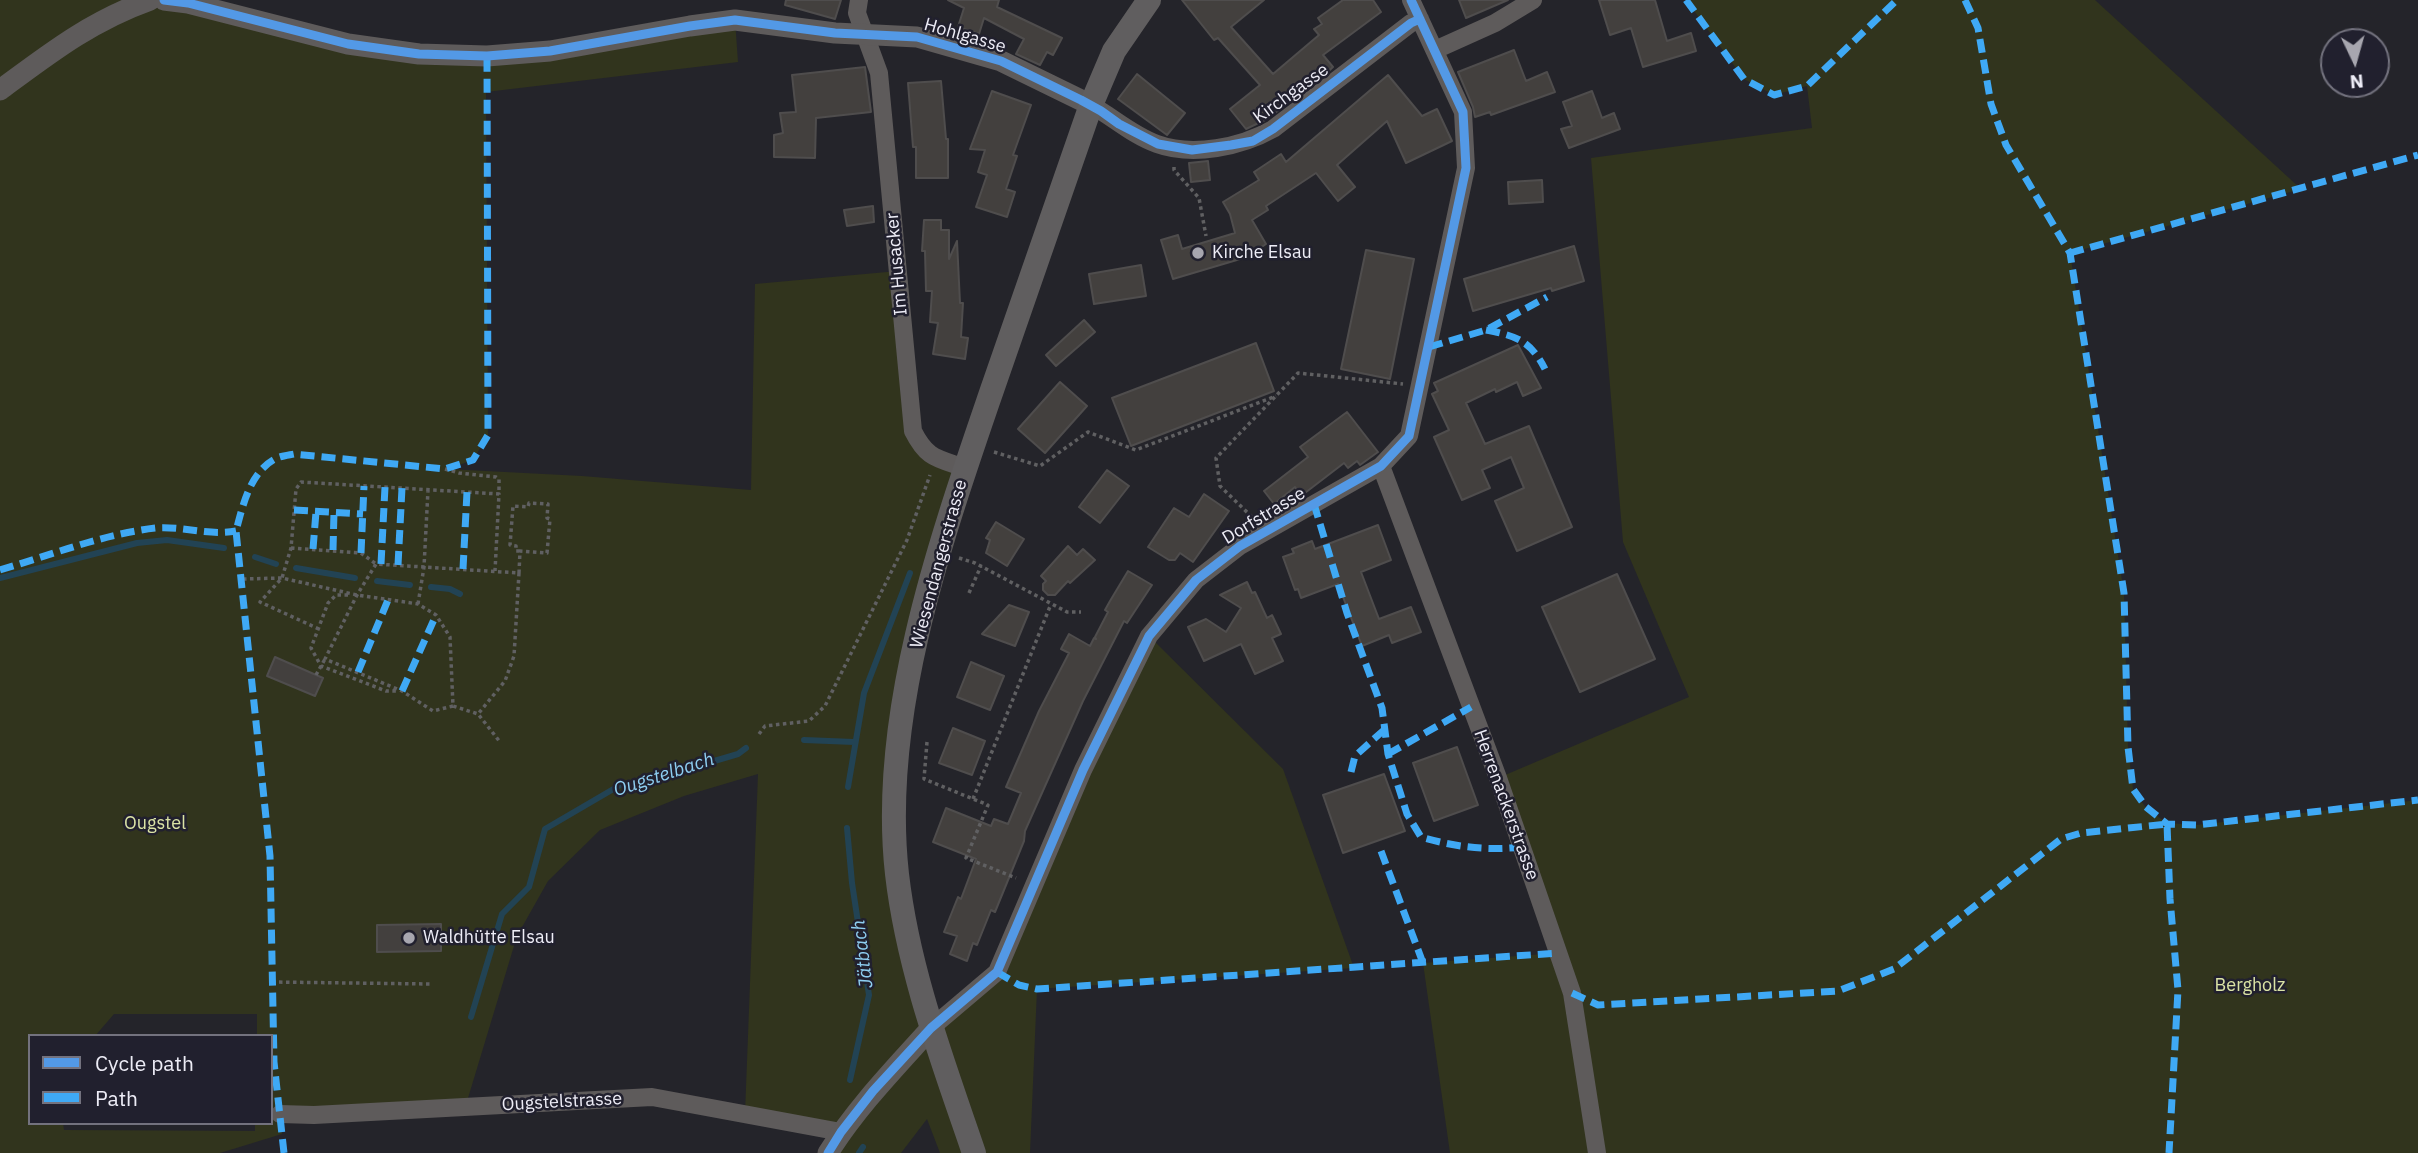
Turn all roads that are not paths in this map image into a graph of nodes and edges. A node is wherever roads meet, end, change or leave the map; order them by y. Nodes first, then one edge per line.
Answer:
1 (150, 0) edge
2 (163, 0) edge
3 (859, 0) edge
4 (1149, 0) edge
5 (1411, 0) edge
6 (1534, 0) edge
7 (1420, 19) junction
8 (864, 33) junction
9 (1435, 50) junction
10 (0, 90) edge
11 (1091, 105) junction
12 (1381, 466) junction
13 (965, 468) junction
14 (931, 1028) junction
15 (280, 1114) dead end
16 (841, 1132) junction
17 (828, 1153) edge
18 (974, 1153) edge
19 (1597, 1153) edge

1 - 10 street
2 - 8 street, Hohlgasse
3 - 8 street, Im Husacker
4 - 11 main road, Wiesendangerstrasse
5 - 7 street, Dorfstrasse
6 - 9 street
7 - 9 street, Dorfstrasse
7 - 11 street, Kirchgasse
8 - 11 street, Hohlgasse
8 - 13 street, Im Husacker
9 - 12 street, Dorfstrasse
11 - 13 main road, Wiesendangerstrasse
12 - 14 street, Dorfstrasse
12 - 19 street, Herrenackerstrasse
13 - 14 main road, Wiesendangerstrasse
14 - 16 street
14 - 18 main road, Wiesendangerstrasse
15 - 16 street, Ougstelstrasse
16 - 17 street

